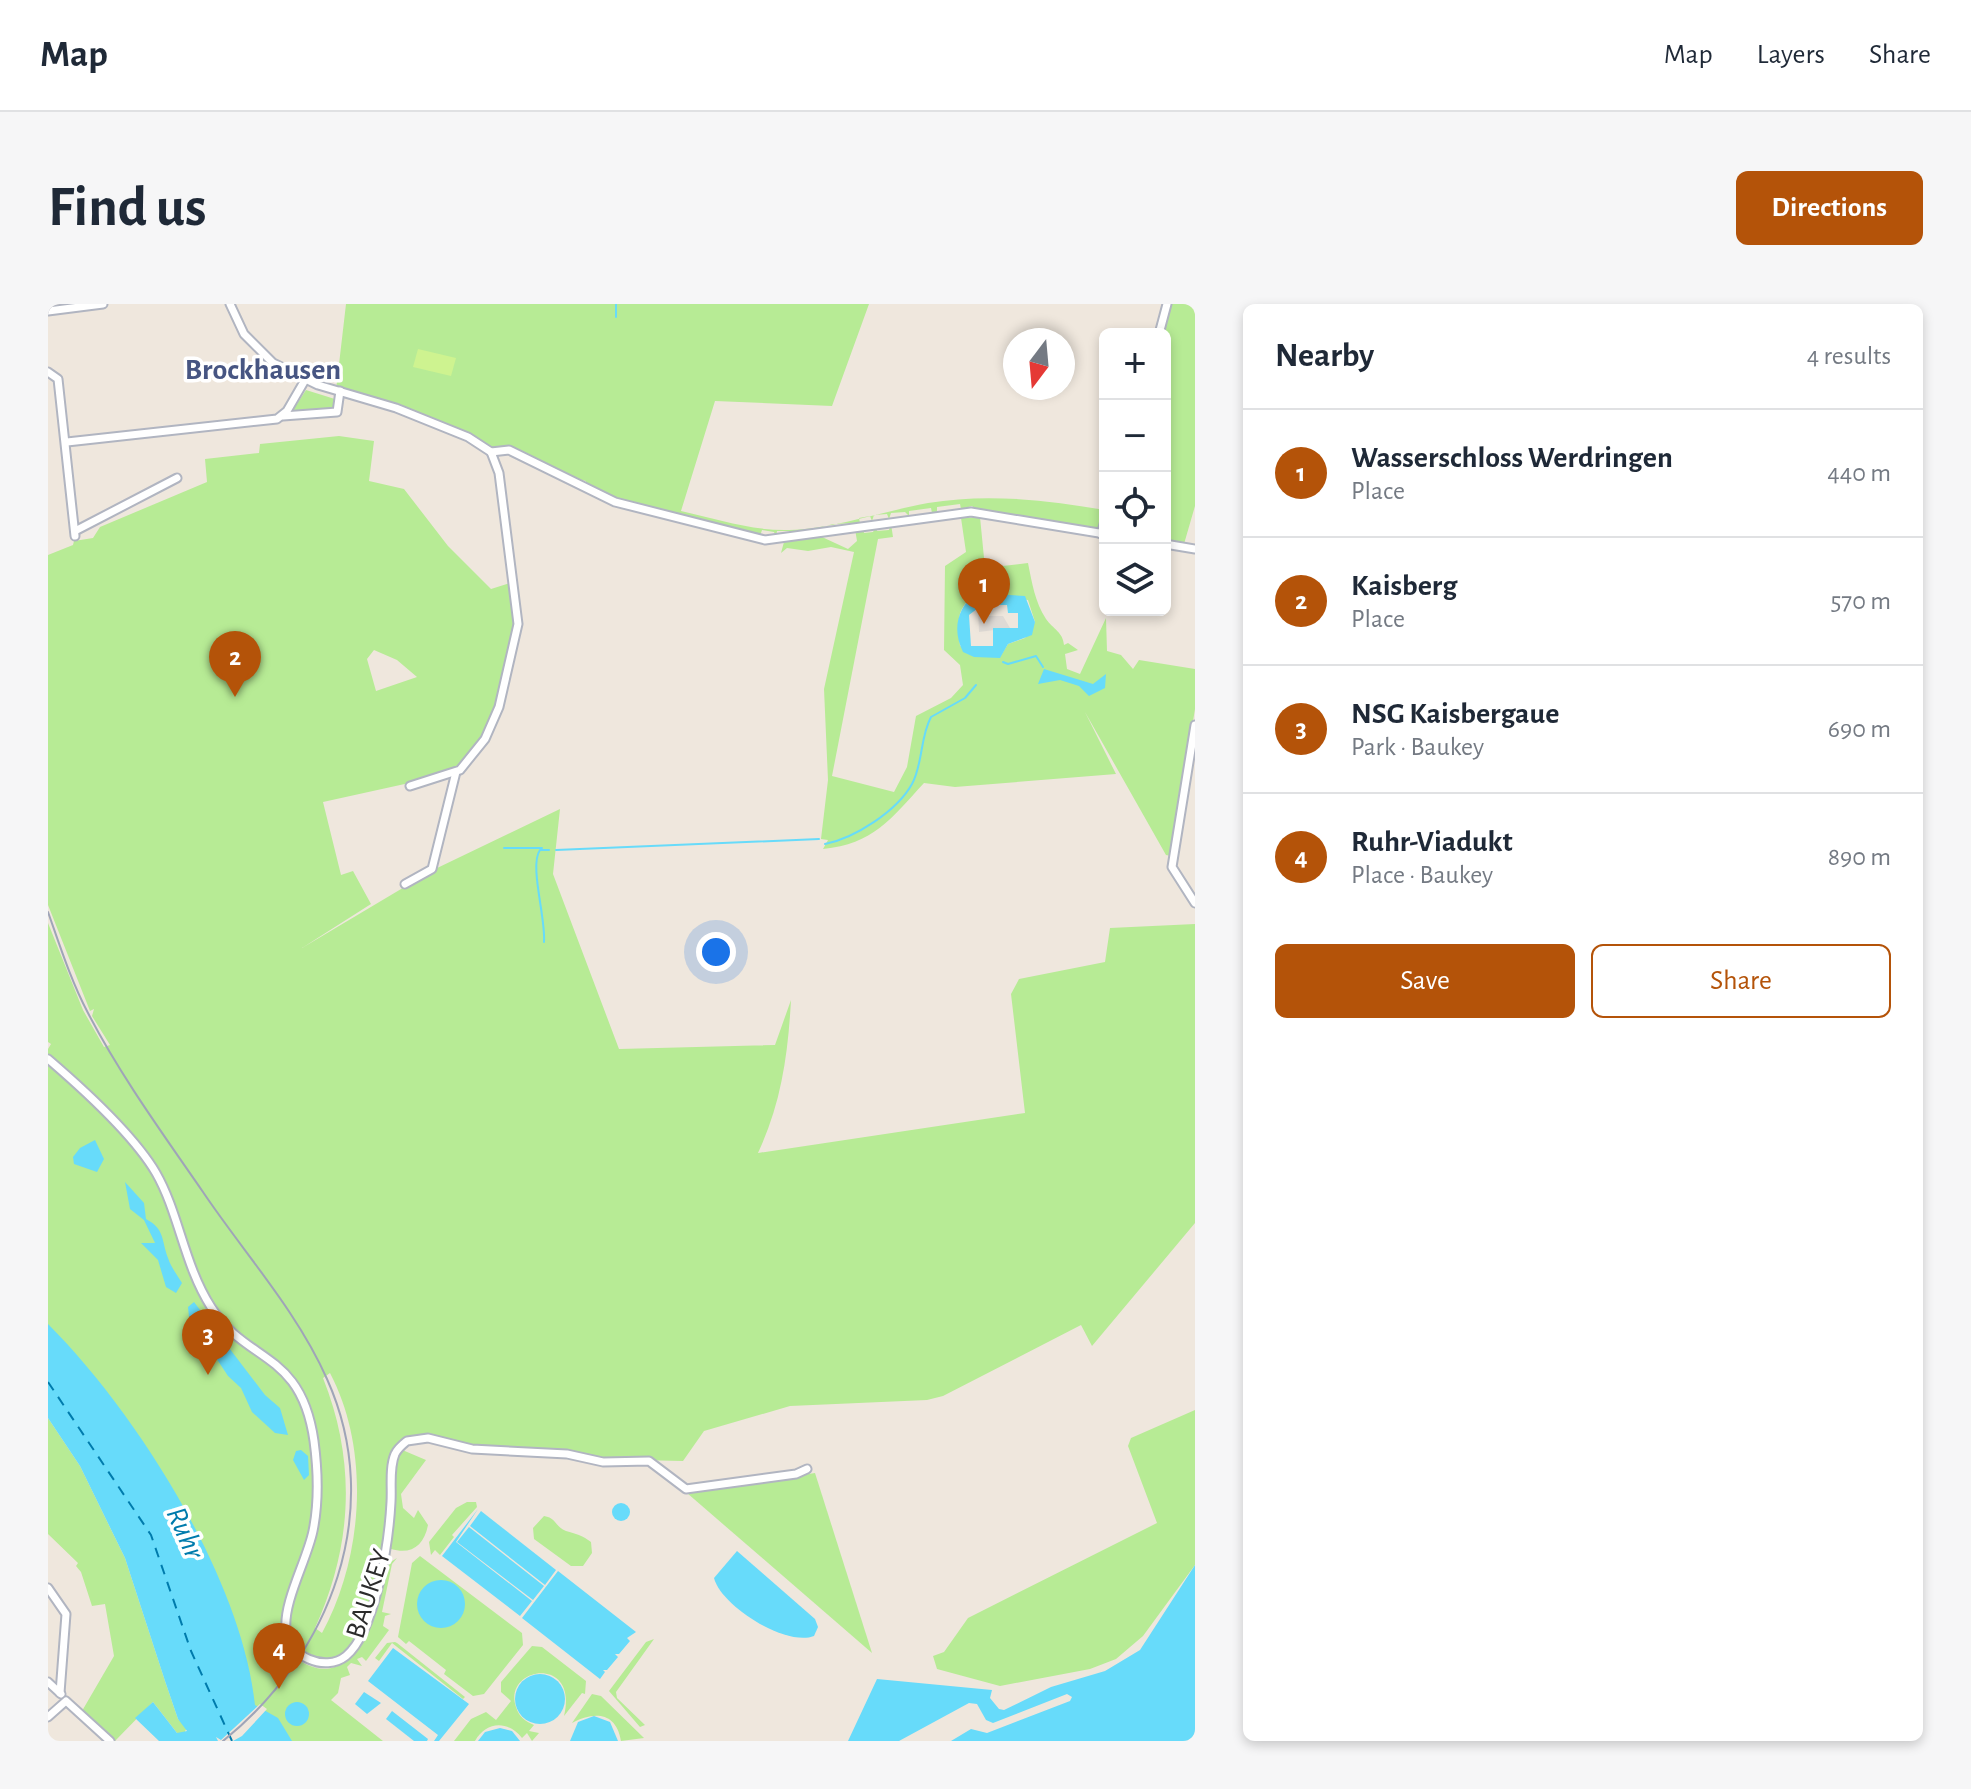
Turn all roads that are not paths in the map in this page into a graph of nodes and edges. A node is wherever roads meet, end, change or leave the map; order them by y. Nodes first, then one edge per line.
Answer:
1 (103, 304) edge
2 (230, 304) edge
3 (1167, 304) edge
4 (48, 311) edge
5 (1161, 328) edge
6 (49, 372) edge
7 (305, 380) junction
8 (340, 391) junction
9 (283, 416) junction
10 (67, 442) junction
11 (491, 452) junction
12 (177, 478) dead end
13 (1099, 533) edge
14 (1171, 545) edge
15 (1195, 549) edge
16 (1195, 725) edge
17 (456, 772) junction
18 (410, 786) dead end
19 (405, 884) dead end
20 (1195, 903) edge
21 (48, 1059) edge
22 (807, 1469) dead end
23 (48, 1588) edge
24 (48, 1682) edge
25 (60, 1693) junction
26 (66, 1701) junction
27 (48, 1717) edge
28 (110, 1741) edge

1 - 4 street
2 - 7 street
3 - 5 street
6 - 10 street
7 - 8 street
7 - 9 street
8 - 9 street
8 - 11 street
9 - 10 street
10 - 12 street
11 - 13 street
11 - 17 street
14 - 15 street
16 - 20 street
17 - 18 street
17 - 19 street
21 - 22 street, BAUKEY
23 - 25 street
24 - 25 street
25 - 26 street
26 - 27 street
26 - 28 street

